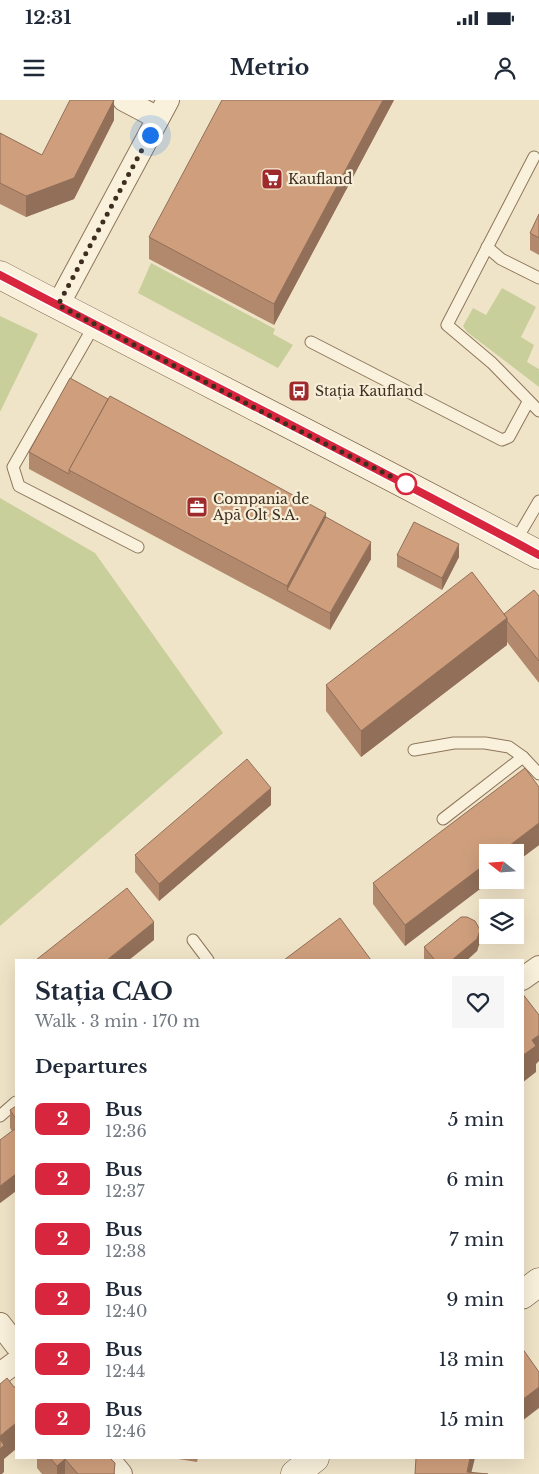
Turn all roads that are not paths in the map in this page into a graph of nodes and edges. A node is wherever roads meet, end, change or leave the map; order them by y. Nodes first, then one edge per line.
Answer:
1 (124, 100) edge
2 (163, 109) edge
3 (534, 157) dead end
4 (487, 247) junction
5 (0, 275) edge
6 (539, 278) edge
7 (58, 305) junction
8 (95, 324) junction
9 (311, 342) dead end
10 (528, 402) junction
11 (539, 411) edge
12 (539, 501) edge
13 (515, 542) junction
14 (138, 547) dead end
15 (539, 555) edge
16 (414, 750) dead end
17 (523, 757) junction
18 (539, 774) edge
19 (443, 819) dead end
20 (193, 940) dead end
21 (207, 959) edge
22 (539, 967) edge
23 (524, 978) edge
24 (15, 1103) edge
25 (0, 1116) edge
26 (539, 1282) edge
27 (524, 1293) edge
28 (0, 1324) edge
29 (15, 1344) edge
30 (15, 1363) edge
31 (0, 1374) edge
32 (109, 1459) edge
33 (314, 1459) edge
34 (324, 1459) edge
35 (121, 1474) edge
36 (295, 1474) edge
37 (318, 1474) edge

1 - 2 street
2 - 7 street
3 - 4 lane
4 - 6 lane
4 - 10 lane
5 - 7 main road
7 - 8 main road
8 - 13 main road
8 - 14 lane
9 - 10 lane
10 - 11 lane
12 - 13 lane
13 - 15 main road
16 - 17 lane
17 - 18 lane
17 - 19 lane
20 - 21 lane
22 - 23 street
24 - 25 lane
26 - 27 main road
28 - 29 street
30 - 31 street
32 - 35 street
33 - 36 main road
34 - 37 main road

